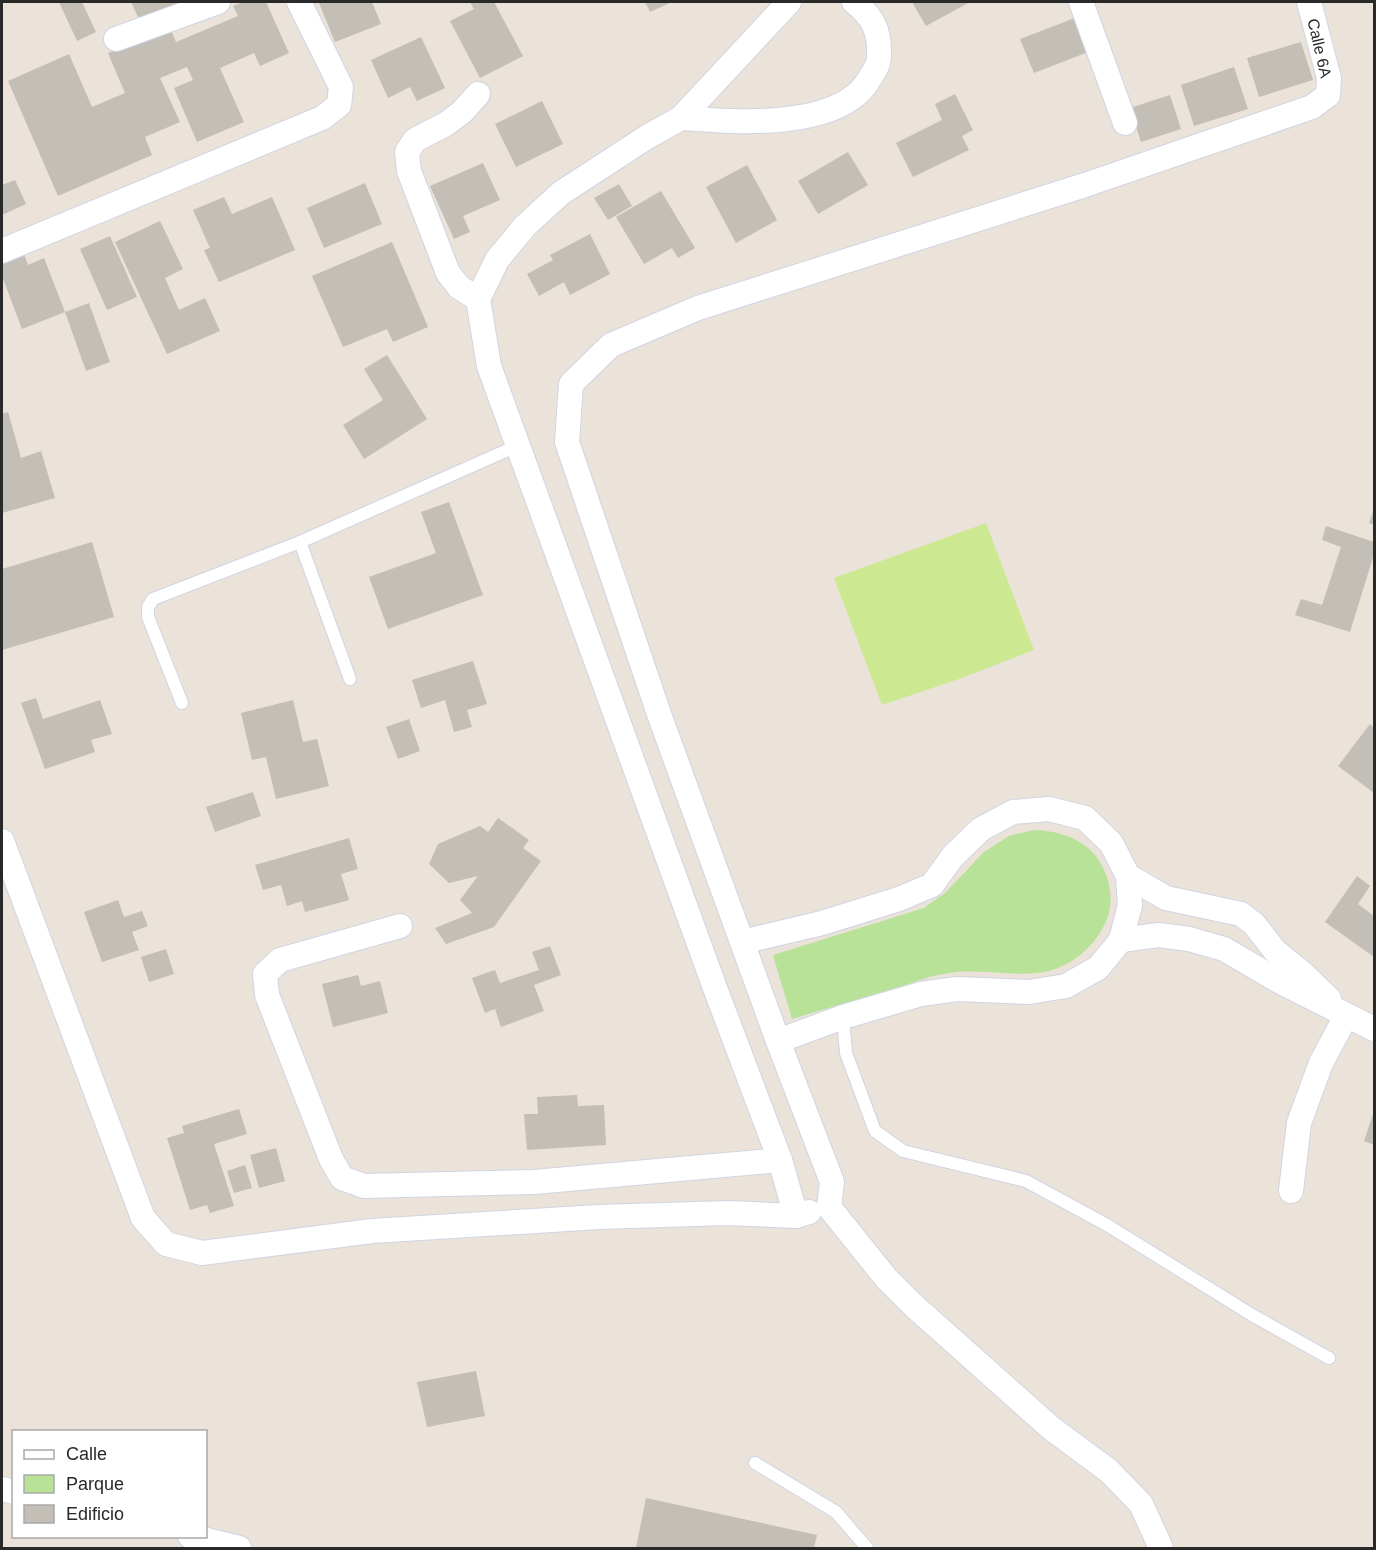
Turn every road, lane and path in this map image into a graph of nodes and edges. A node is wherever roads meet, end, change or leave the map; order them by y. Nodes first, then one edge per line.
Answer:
1 (218, 2) edge
2 (300, 2) edge
3 (789, 2) edge
4 (854, 2) edge
5 (1081, 2) edge
6 (1309, 2) edge
7 (116, 39) dead end
8 (478, 94) dead end
9 (681, 118) junction
10 (1125, 123) dead end
11 (2, 251) edge
12 (478, 299) junction
13 (519, 445) junction
14 (300, 542) junction
15 (350, 679) dead end
16 (182, 703) dead end
17 (2, 841) edge
18 (1128, 876) junction
19 (400, 926) dead end
20 (1121, 940) junction
21 (742, 942) junction
22 (1346, 1016) junction
23 (843, 1017) junction
24 (1374, 1029) edge
25 (778, 1041) junction
26 (780, 1160) junction
27 (1291, 1191) dead end
28 (829, 1207) junction
29 (796, 1216) junction
30 (1329, 1358) dead end
31 (755, 1463) dead end
32 (198, 1538) edge
33 (239, 1548) edge
34 (867, 1548) edge
35 (1161, 1548) edge

1 - 7 street
2 - 11 street
3 - 9 street
4 - 9 street
5 - 10 street
6 - 21 street, Calle 6A
8 - 12 street
9 - 12 street
12 - 13 street
13 - 14 lane
13 - 26 street
14 - 15 lane
14 - 16 lane
17 - 29 street
18 - 20 street
18 - 21 street
18 - 22 street
19 - 26 street
20 - 22 street
20 - 23 street
21 - 25 street
22 - 24 street
22 - 27 street
23 - 25 street
23 - 30 lane
25 - 28 street
26 - 29 street
28 - 29 street
28 - 35 street
31 - 34 lane
32 - 33 street

